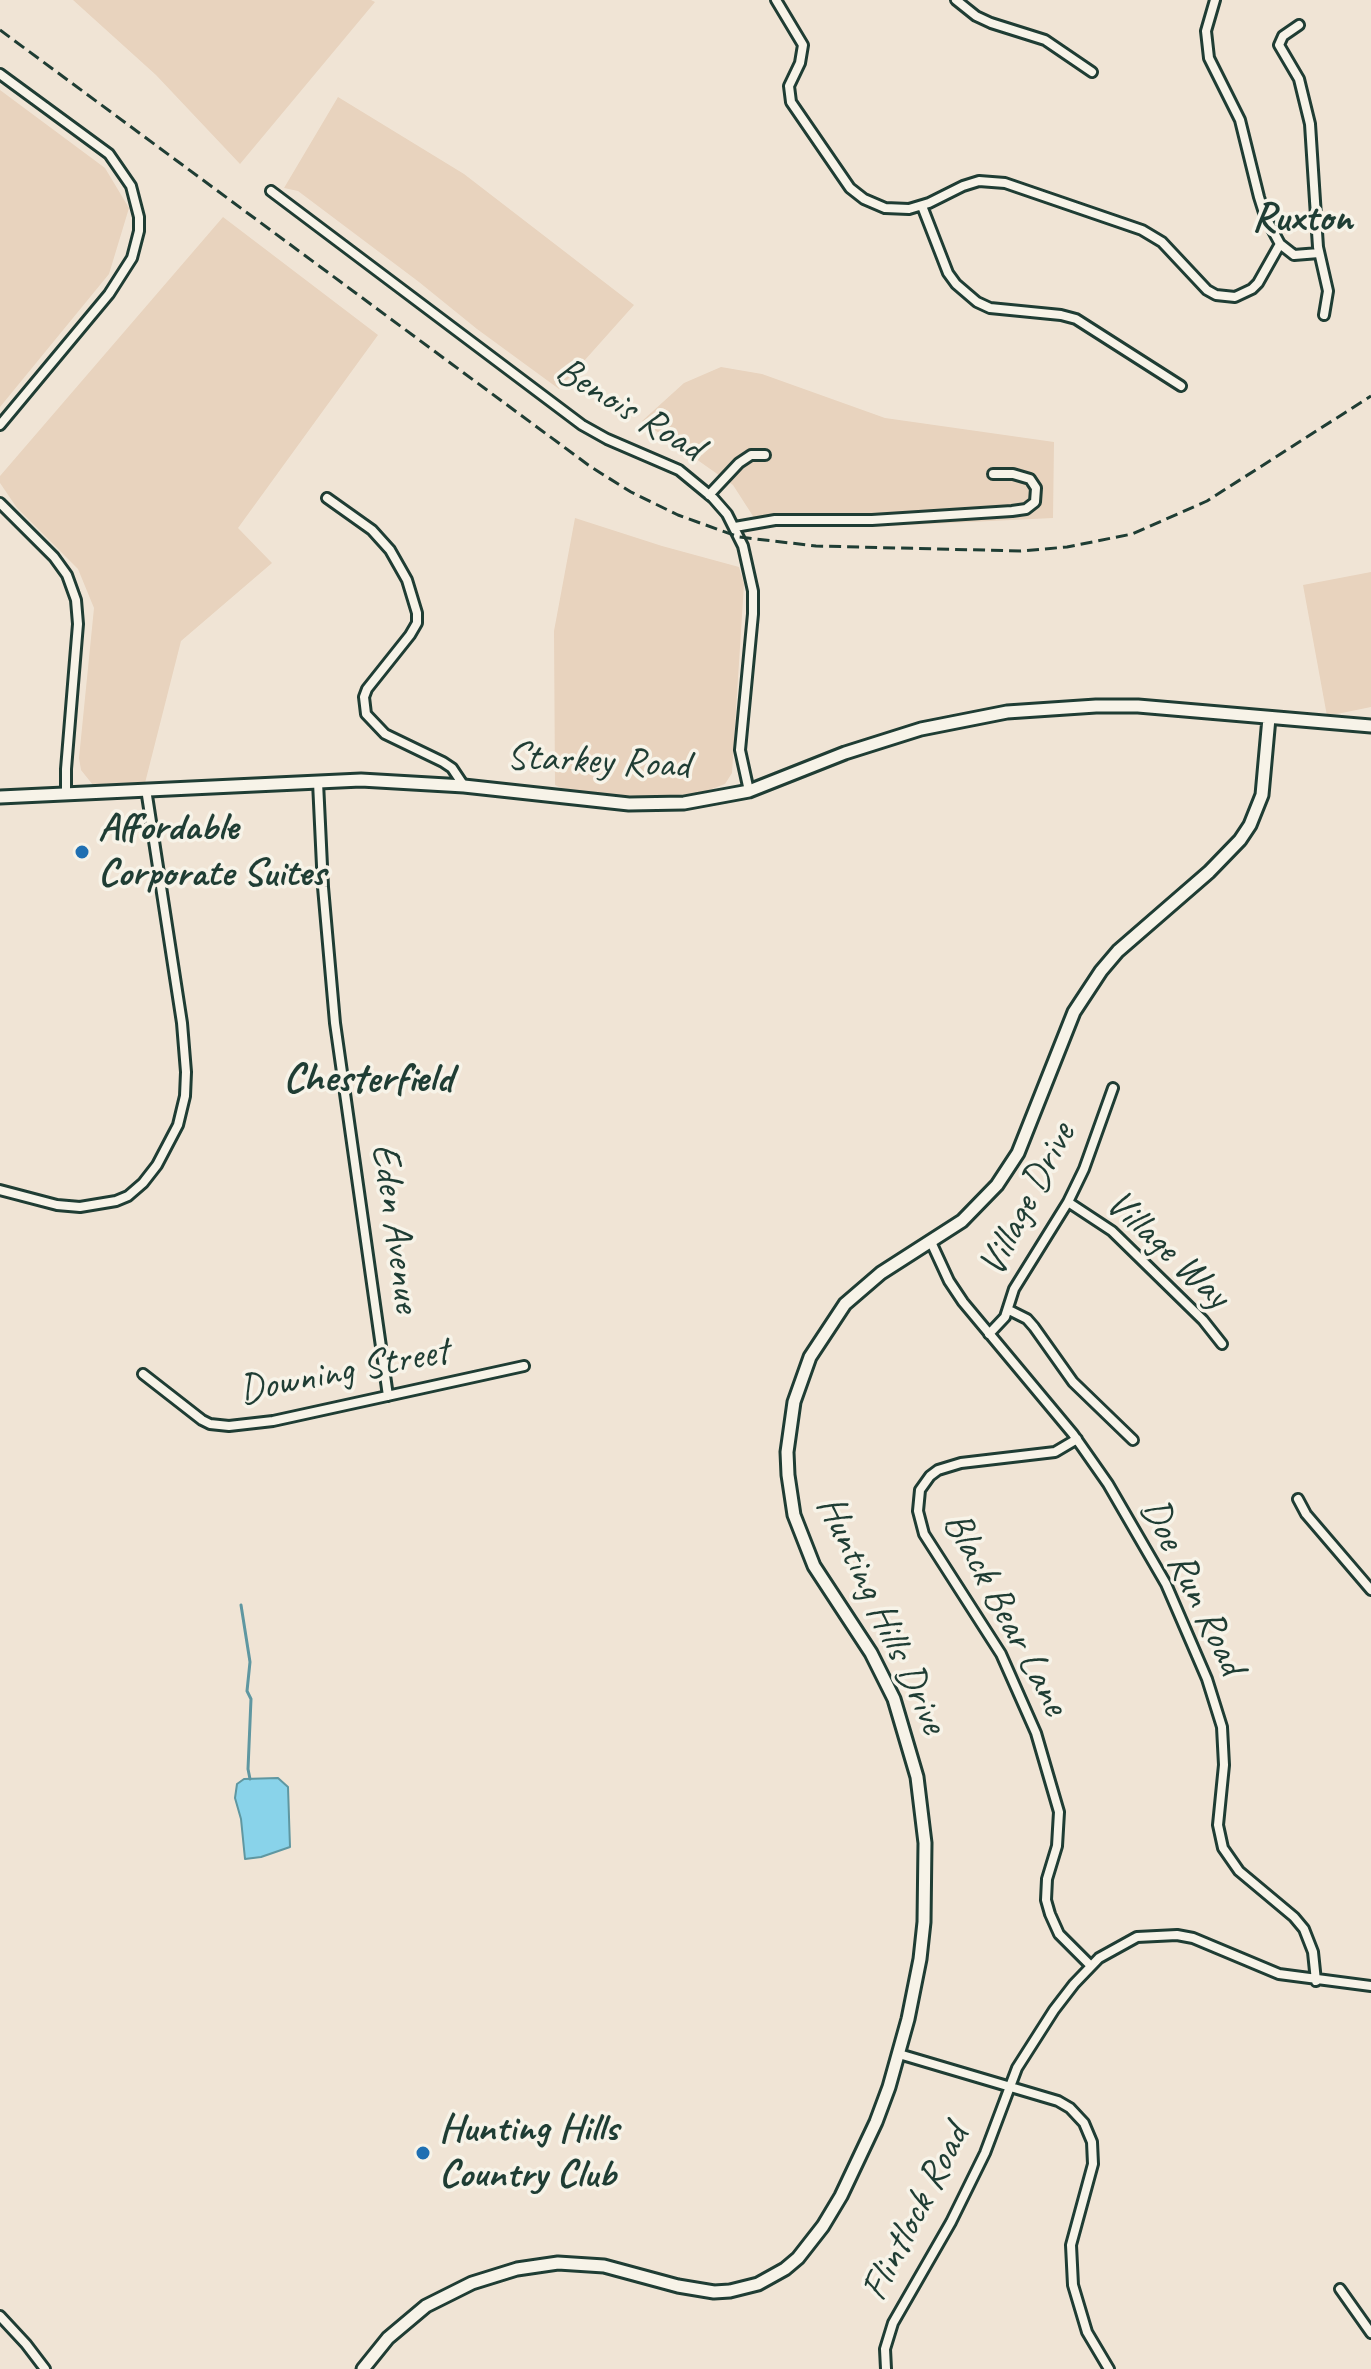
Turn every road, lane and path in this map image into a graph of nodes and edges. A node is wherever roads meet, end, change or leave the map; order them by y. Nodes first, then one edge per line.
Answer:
1 (776, 0) edge
2 (956, 0) edge
3 (1215, 0) edge
4 (1299, 25) dead end
5 (1092, 72) dead end
6 (0, 74) edge
7 (271, 191) dead end
8 (922, 206) junction
9 (1280, 244) junction
10 (1319, 253) junction
11 (1324, 315) dead end
12 (1181, 386) dead end
13 (0, 425) edge
14 (765, 455) dead end
15 (993, 474) dead end
16 (709, 495) junction
17 (327, 498) dead end
18 (0, 503) edge
19 (735, 527) junction
20 (1269, 718) junction
21 (1371, 726) edge
22 (318, 782) junction
23 (464, 786) junction
24 (146, 789) junction
25 (749, 791) junction
26 (66, 794) junction
27 (0, 797) edge
28 (1113, 1088) dead end
29 (0, 1190) edge
30 (1068, 1202) junction
31 (931, 1242) junction
32 (1009, 1310) junction
33 (989, 1334) junction
34 (1222, 1344) dead end
35 (524, 1366) dead end
36 (143, 1374) dead end
37 (388, 1396) junction
38 (1077, 1439) junction
39 (1133, 1440) dead end
40 (1298, 1499) dead end
41 (1371, 1590) edge
42 (1091, 1966) junction
43 (1316, 1981) junction
44 (1371, 1986) edge
45 (899, 2054) junction
46 (1008, 2086) junction
47 (1340, 2289) dead end
48 (0, 2316) edge
49 (1371, 2333) edge
50 (45, 2369) edge
51 (363, 2369) edge
52 (886, 2369) edge
53 (1109, 2369) edge

1 - 8 street
2 - 5 street
3 - 9 street
4 - 10 street
6 - 13 street
7 - 16 street, Benois Road
8 - 9 street
8 - 12 street
9 - 10 street
10 - 11 street
14 - 16 street
15 - 19 street
16 - 19 street, Benois Road
17 - 23 street
18 - 26 street
19 - 25 street, Benois Road
20 - 21 street, Starkey Road
20 - 25 street, Starkey Road
20 - 31 street, Hunting Hills Drive
22 - 23 street, Starkey Road
22 - 24 street, Starkey Road
22 - 37 street, Eden Avenue
23 - 25 street, Starkey Road
24 - 26 street, Starkey Road
24 - 29 street
26 - 27 street, Starkey Road
28 - 30 street, Village Drive
30 - 32 street, Village Drive
30 - 34 street, Village Way
31 - 33 street, Doe Run Road
31 - 45 street, Hunting Hills Drive
32 - 33 street, Village Drive
32 - 39 street
33 - 38 street, Doe Run Road
35 - 37 street, Downing Street
36 - 37 street, Downing Street
38 - 42 street, Black Bear Lane
38 - 43 street, Doe Run Road
40 - 41 street
42 - 43 street
42 - 46 street
43 - 44 street
45 - 46 street, Flintlock Road
45 - 51 street, Hunting Hills Drive
46 - 52 street, Flintlock Road
46 - 53 street, Flintlock Road
47 - 49 street
48 - 50 street

